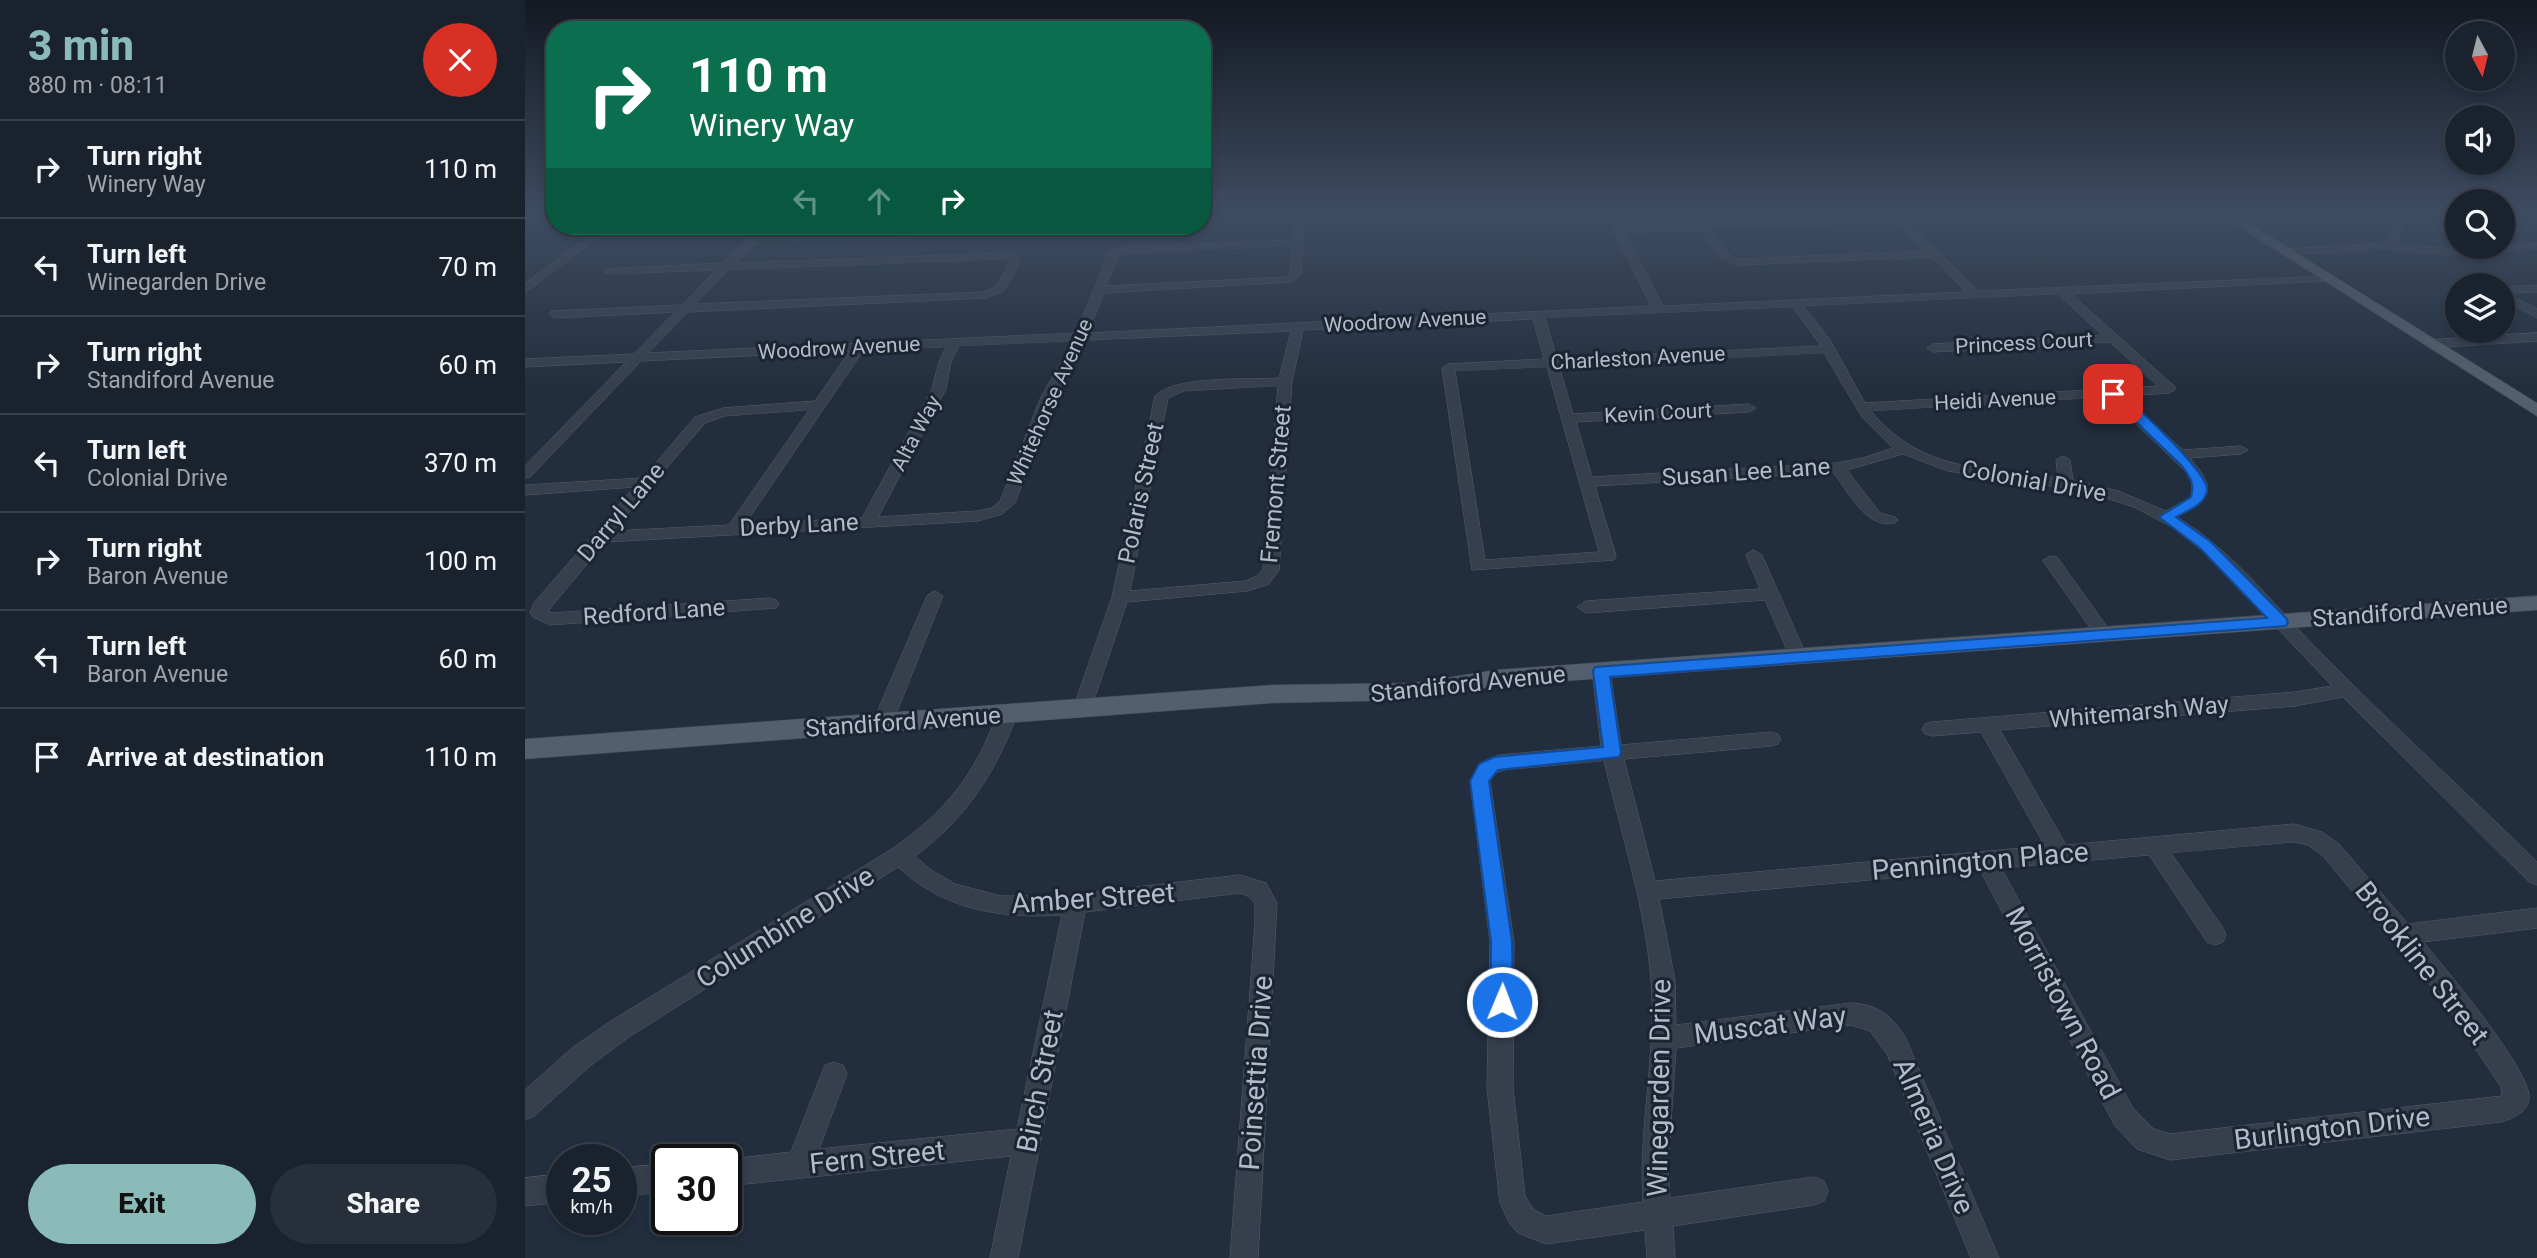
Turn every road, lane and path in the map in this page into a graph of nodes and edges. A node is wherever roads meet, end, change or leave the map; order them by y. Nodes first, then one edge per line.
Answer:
1 (546, 274) edge
2 (718, 274) edge
3 (1009, 274) edge
4 (1104, 274) edge
5 (1295, 274) edge
6 (1641, 274) edge
7 (1955, 274) edge
8 (2320, 274) edge
9 (2327, 278) junction
10 (2537, 289) edge
11 (525, 290) edge
12 (1098, 290) junction
13 (2061, 291) junction
14 (2515, 292) edge
15 (1976, 295) junction
16 (2515, 300) edge
17 (1797, 303) junction
18 (684, 308) junction
19 (1659, 310) junction
20 (555, 314) dead end
21 (2537, 314) edge
22 (1538, 315) junction
23 (1298, 326) junction
24 (1081, 337) junction
25 (2537, 337) edge
26 (2115, 338) junction
27 (955, 342) junction
28 (2430, 344) junction
29 (859, 347) junction
30 (1933, 348) dead end
31 (1828, 349) junction
32 (636, 358) junction
33 (525, 363) edge
34 (1550, 363) junction
35 (1285, 382) junction
36 (2113, 394) junction
37 (819, 405) junction
38 (1863, 407) junction
39 (1749, 408) dead end
40 (2537, 411) edge
41 (1567, 418) junction
42 (1904, 449) junction
43 (2241, 450) dead end
44 (2178, 455) junction
45 (2063, 460) dead end
46 (1837, 467) junction
47 (525, 474) edge
48 (646, 482) junction
49 (1586, 482) junction
50 (2066, 483) junction
51 (525, 490) edge
52 (997, 511) joint
53 (2166, 517) junction
54 (1890, 520) dead end
55 (868, 521) junction
56 (733, 529) junction
57 (600, 537) junction
58 (1754, 555) dead end
59 (2051, 561) dead end
60 (1771, 594) junction
61 (935, 596) dead end
62 (1119, 597) junction
63 (2537, 603) edge
64 (770, 604) dead end
65 (1586, 607) dead end
66 (540, 615) joint
67 (2280, 622) junction
68 (2104, 635) junction
69 (1798, 657) junction
70 (1601, 671) junction
71 (2346, 690) junction
72 (1082, 709) junction
73 (1007, 715) junction
74 (882, 724) junction
75 (1987, 725) junction
76 (1932, 729) dead end
77 (1771, 739) dead end
78 (525, 749) edge
79 (1612, 752) junction
80 (2313, 838) joint
81 (2155, 846) junction
82 (2060, 854) junction
83 (900, 856) junction
84 (1986, 861) junction
85 (2537, 876) edge
86 (1258, 890) joint
87 (1646, 891) junction
88 (1075, 904) junction
89 (2537, 918) edge
90 (2215, 934) dead end
91 (2403, 935) junction
92 (1876, 1019) joint
93 (1664, 1038) junction
94 (834, 1074) dead end
95 (2516, 1099) joint
96 (527, 1102) edge
97 (2146, 1140) joint
98 (1028, 1141) junction
99 (800, 1164) junction
100 (742, 1170) edge
101 (546, 1190) edge
102 (1814, 1191) dead end
103 (525, 1192) edge
104 (1658, 1214) junction
105 (1004, 1258) edge
106 (1244, 1258) edge
107 (1661, 1258) edge
108 (1985, 1258) edge

1 - 11 street
2 - 18 street
3 - 18 street
4 - 12 street, Whitehorse Avenue
5 - 12 street
6 - 19 street
7 - 15 street
8 - 9 main road
9 - 13 street, Woodrow Avenue
9 - 28 main road
10 - 14 street
12 - 24 street, Whitehorse Avenue
13 - 15 street, Woodrow Avenue
13 - 26 street
15 - 17 street, Woodrow Avenue
16 - 21 street
17 - 19 street, Woodrow Avenue
17 - 31 street, Colonial Drive
18 - 20 street
18 - 32 street
19 - 22 street, Woodrow Avenue
22 - 23 street, Woodrow Avenue
22 - 34 street
23 - 24 street, Woodrow Avenue
23 - 35 street, Fremont Street
24 - 27 street, Woodrow Avenue
24 - 52 street, Whitehorse Avenue
25 - 28 street
26 - 30 street, Princess Court
26 - 36 street, Heidi Avenue
27 - 29 street, Woodrow Avenue
27 - 55 street, Alta Way
28 - 40 main road
29 - 32 street, Woodrow Avenue
29 - 37 street
31 - 34 street, Charleston Avenue
31 - 38 street, Colonial Drive
32 - 33 street, Woodrow Avenue
32 - 47 street
34 - 41 street
34 - 49 street, Charleston Avenue
35 - 62 street, Polaris Street
35 - 62 street, Fremont Street
36 - 38 street, Heidi Avenue
36 - 44 street
37 - 48 street, Darryl Lane
37 - 56 street
38 - 42 street, Colonial Drive
39 - 41 street, Kevin Court
41 - 49 street
42 - 46 street, Susan Lee Lane
42 - 50 street, Colonial Drive
43 - 44 street
44 - 53 street
45 - 50 street
46 - 49 street, Susan Lee Lane
46 - 54 street
48 - 51 street
48 - 57 street, Darryl Lane
50 - 53 street, Colonial Drive
52 - 55 street, Derby Lane
53 - 67 street, Colonial Drive
55 - 56 street, Derby Lane
56 - 57 street, Derby Lane
57 - 66 street, Darryl Lane
58 - 60 street
59 - 68 street
60 - 65 street
60 - 69 street
61 - 74 street
62 - 72 street, Polaris Street
63 - 67 main road, Standiford Avenue
64 - 66 street, Redford Lane
67 - 68 main road, Standiford Avenue
67 - 71 street, Colonial Drive
68 - 69 main road, Standiford Avenue
69 - 70 main road, Standiford Avenue
70 - 72 main road, Standiford Avenue
70 - 79 street, Winegarden Drive
71 - 75 street, Whitemarsh Way
71 - 85 street, Colonial Drive
72 - 73 main road, Standiford Avenue
73 - 74 main road, Standiford Avenue
73 - 83 street, Columbine Drive
74 - 78 main road, Standiford Avenue
75 - 76 street, Whitemarsh Way
75 - 82 street
77 - 79 street
79 - 87 street, Winegarden Drive
79 - 104 street
80 - 81 street, Pennington Place
80 - 91 street, Brookline Street
81 - 82 street, Pennington Place
81 - 90 street
82 - 84 street, Pennington Place
83 - 88 street, Amber Street
83 - 96 street, Columbine Drive
84 - 87 street, Pennington Place
84 - 97 street, Morristown Road
86 - 88 street, Amber Street
86 - 106 street, Poinsettia Drive
87 - 93 street, Winegarden Drive
88 - 98 street, Birch Street
89 - 91 street
91 - 95 street, Brookline Street
92 - 93 street, Muscat Way
92 - 108 street, Almeria Drive
93 - 104 street, Winegarden Drive
94 - 99 street
95 - 97 street, Burlington Drive
98 - 99 street, Fern Street
98 - 105 street, Birch Street
99 - 100 street, Fern Street
101 - 103 street
102 - 104 street
104 - 107 street, Winegarden Drive

